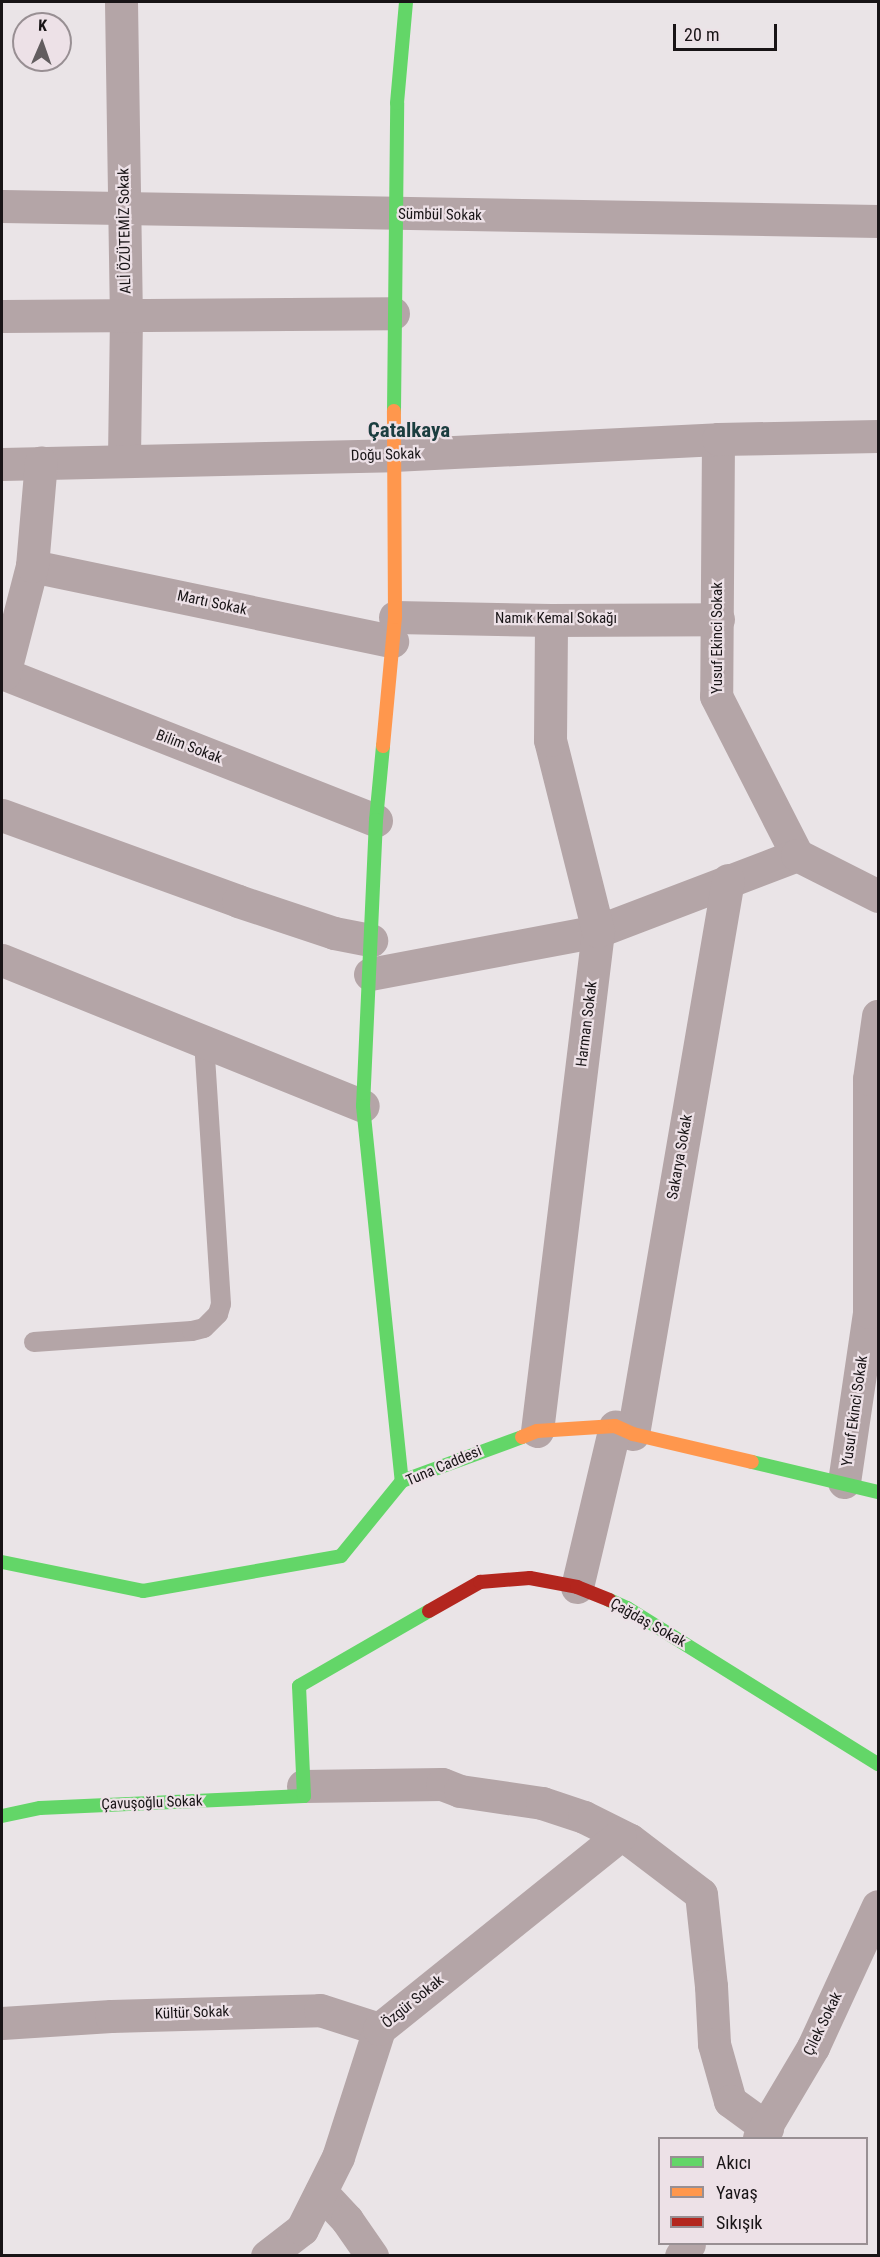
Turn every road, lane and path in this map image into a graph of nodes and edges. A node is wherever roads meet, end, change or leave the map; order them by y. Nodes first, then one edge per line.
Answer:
1 (121, 2) edge
2 (406, 2) edge
3 (2, 206) edge
4 (124, 208) junction
5 (394, 214) junction
6 (879, 221) edge
7 (393, 313) junction
8 (126, 315) junction
9 (2, 316) edge
10 (879, 436) edge
11 (718, 439) junction
12 (393, 455) junction
13 (124, 460) junction
14 (41, 462) junction
15 (2, 464) edge
16 (32, 566) junction
17 (718, 619) junction
18 (551, 620) junction
19 (394, 629) junction
20 (3, 674) edge
21 (2, 815) edge
22 (376, 820) junction
23 (797, 855) junction
24 (728, 880) junction
25 (879, 896) edge
26 (598, 931) junction
27 (371, 940) junction
28 (2, 960) edge
29 (370, 974) junction
30 (879, 1017) edge
31 (204, 1042) junction
32 (363, 1106) junction
33 (874, 1137) edge
34 (34, 1342) dead end
35 (624, 1430) junction
36 (537, 1431) junction
37 (402, 1481) junction
38 (844, 1482) junction
39 (879, 1492) edge
40 (2, 1562) edge
41 (577, 1587) junction
42 (879, 1764) edge
43 (304, 1791) junction
44 (2, 1816) edge
45 (620, 1835) junction
46 (879, 1906) edge
47 (2, 2023) edge
48 (379, 2029) junction
49 (763, 2133) edge
50 (321, 2192) junction
51 (267, 2256) edge
52 (372, 2256) edge

1 - 4 street, ALİ ÖZÜTEMİZ Sokak
2 - 5 street
3 - 4 street, Sümbül Sokak
4 - 5 street, Sümbül Sokak
4 - 8 street, ALİ ÖZÜTEMİZ Sokak
5 - 6 street, Sümbül Sokak
5 - 7 street
7 - 8 street
7 - 12 street
8 - 9 street
8 - 13 street, ALİ ÖZÜTEMİZ Sokak
10 - 11 street, Doğu Sokak
11 - 12 street, Doğu Sokak
11 - 17 street, Yusuf Ekinci Sokak
12 - 13 street, Doğu Sokak
12 - 19 street
13 - 14 street, Doğu Sokak
14 - 15 street, Doğu Sokak
14 - 16 street
16 - 19 street, Martı Sokak
16 - 20 street
17 - 18 street, Namık Kemal Sokağı
17 - 23 street, Yusuf Ekinci Sokak
18 - 19 street, Namık Kemal Sokağı
18 - 26 street, Harman Sokak
19 - 22 street
20 - 22 street, Bilim Sokak
21 - 27 street
22 - 27 street
23 - 24 street
23 - 25 street
24 - 26 street
24 - 35 street, Sakarya Sokak
26 - 29 street
26 - 36 street, Harman Sokak
27 - 29 street
28 - 31 street
29 - 32 street
30 - 33 street, Yusuf Ekinci Sokak
31 - 32 street
31 - 34 lane
32 - 37 street
33 - 38 street, Yusuf Ekinci Sokak
35 - 36 street, Tuna Caddesi
35 - 38 street, Tuna Caddesi
35 - 41 street, Sakarya Sokak
36 - 37 street, Tuna Caddesi
37 - 40 street, Tuna Caddesi
38 - 39 street, Tuna Caddesi
41 - 42 street, Çağdaş Sokak
41 - 43 street, Çağdaş Sokak
43 - 44 street, Çavuşoğlu Sokak
43 - 45 street
45 - 48 street, Özgür Sokak
45 - 49 street
46 - 49 street, Çilek Sokak
47 - 48 street, Kültür Sokak
48 - 50 street, Özgür Sokak
50 - 51 street, Özgür Sokak
50 - 52 street

